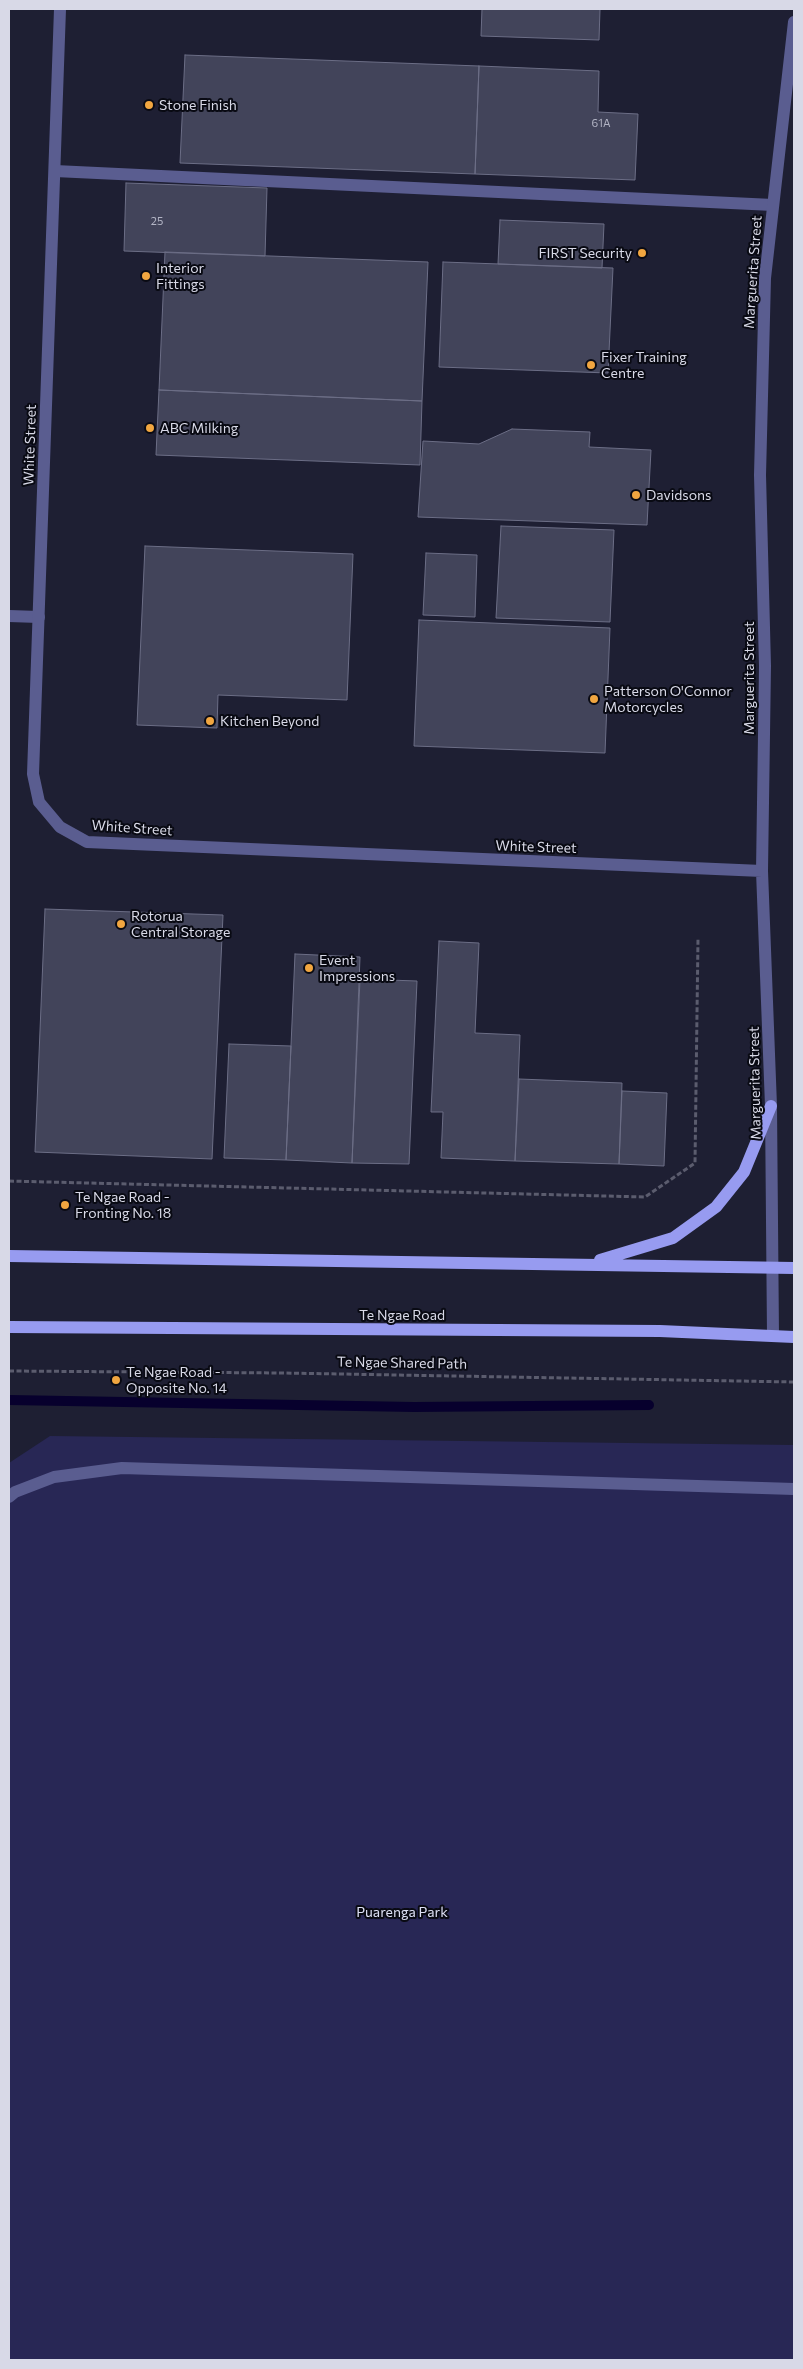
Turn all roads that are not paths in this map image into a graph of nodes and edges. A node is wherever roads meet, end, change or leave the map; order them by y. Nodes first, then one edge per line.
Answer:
1 (60, 9) edge
2 (794, 22) edge
3 (54, 171) junction
4 (773, 205) junction
5 (9, 616) edge
6 (39, 617) junction
7 (762, 871) junction
8 (771, 1106) junction
9 (9, 1256) edge
10 (588, 1263) junction
11 (772, 1267) junction
12 (794, 1268) edge
13 (9, 1327) edge
14 (773, 1336) junction
15 (794, 1337) edge
16 (794, 1488) edge
17 (9, 1497) edge

1 - 3 street, White Street
2 - 4 street, Marguerita Street
3 - 4 street
3 - 6 street, White Street
4 - 7 street, Marguerita Street
5 - 6 street
6 - 7 street, White Street
7 - 8 street, Marguerita Street
8 - 10 main road
8 - 11 street, Marguerita Street
9 - 10 main road
10 - 11 main road
11 - 12 main road
11 - 14 street, Marguerita Street
13 - 14 main road, Te Ngae Road
14 - 15 main road, Te Ngae Road
16 - 17 street

